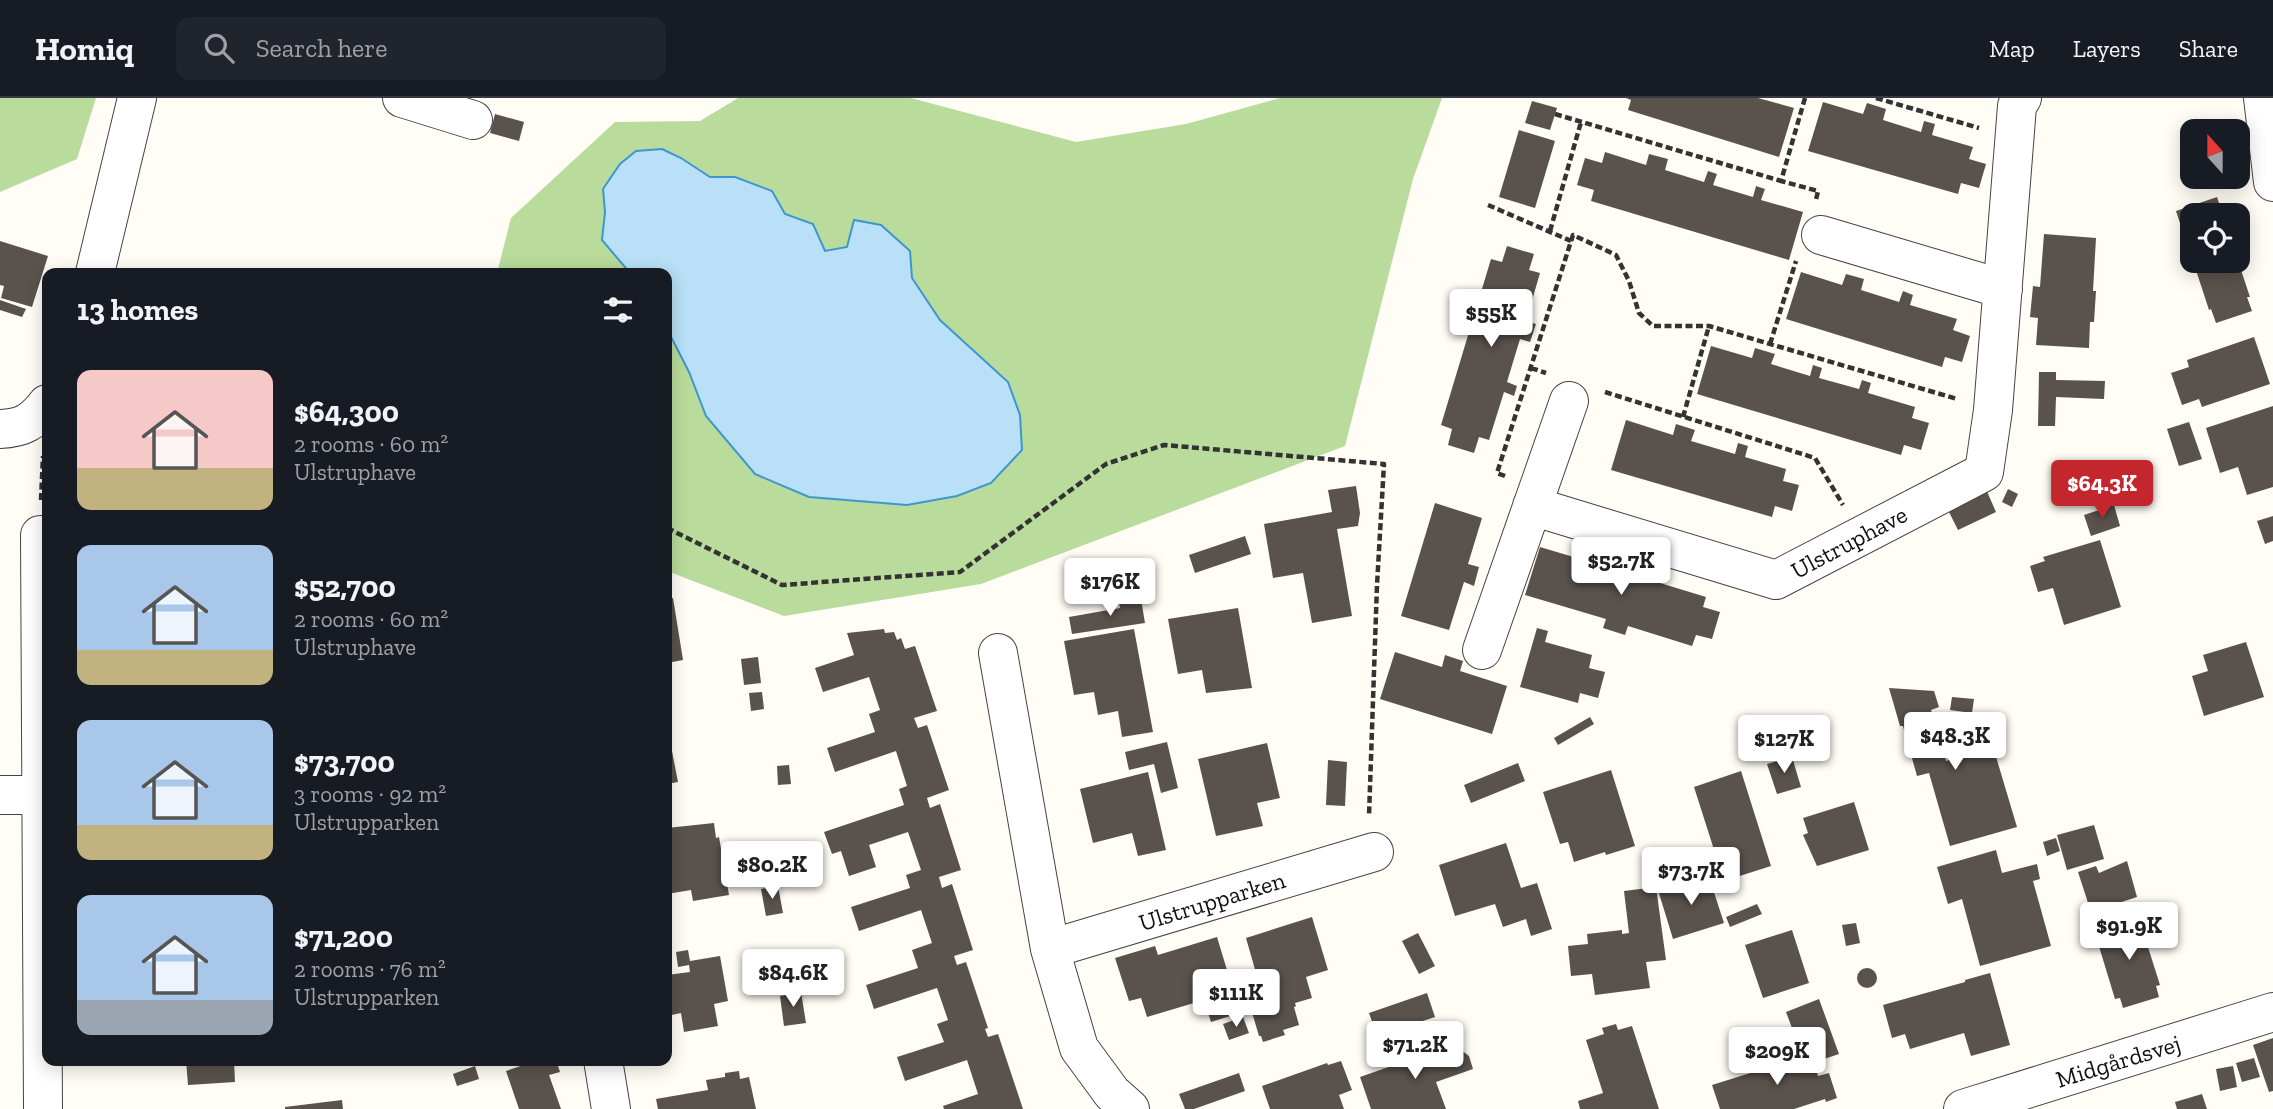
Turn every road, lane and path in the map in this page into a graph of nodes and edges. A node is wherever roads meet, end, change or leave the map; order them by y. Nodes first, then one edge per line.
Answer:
1 (137, 98) edge
2 (402, 98) edge
3 (1876, 98) edge
4 (2022, 98) edge
5 (2263, 98) edge
6 (1555, 114) dead end
7 (473, 120) dead end
8 (1581, 122) junction
9 (2014, 138) junction
10 (1781, 181) dead end
11 (2273, 183) edge
12 (1489, 205) dead end
13 (1550, 231) junction
14 (1821, 235) dead end
15 (1571, 241) junction
16 (95, 268) edge
17 (2003, 289) junction
18 (1709, 326) junction
19 (1531, 368) junction
20 (1574, 389) junction
21 (1994, 400) junction
22 (1683, 416) junction
23 (28, 418) edge
24 (42, 443) edge
25 (42, 475) edge
26 (1535, 498) junction
27 (672, 530) edge
28 (40, 535) joint
29 (1861, 536) junction
30 (1482, 650) dead end
31 (998, 653) dead end
32 (0, 795) edge
33 (41, 795) junction
34 (1371, 853) joint
35 (1050, 949) junction
36 (42, 952) edge
37 (2273, 1012) edge
38 (43, 1066) edge
39 (605, 1066) edge
40 (43, 1109) edge
41 (611, 1109) edge
42 (1130, 1109) edge
43 (1963, 1109) edge

1 - 16 street
2 - 7 street
3 - 9 path
4 - 9 street, Ulstruphave
5 - 11 street
6 - 8 path
8 - 10 path
8 - 13 path
9 - 17 street, Ulstruphave
12 - 13 path
13 - 15 path
14 - 17 street
15 - 18 path
15 - 19 path
17 - 21 street, Ulstruphave
18 - 21 path
18 - 22 path
19 - 20 path
19 - 26 path
20 - 22 path
20 - 26 street
21 - 29 street, Ulstruphave
22 - 29 path
23 - 24 path
25 - 28 path
26 - 29 street, Ulstruphave
26 - 30 street
27 - 34 path
28 - 33 street
31 - 35 street
32 - 33 street
33 - 36 street
34 - 35 street, Ulstrupparken
35 - 42 street
37 - 43 street, Midgårdsvej
38 - 40 street
39 - 41 street

